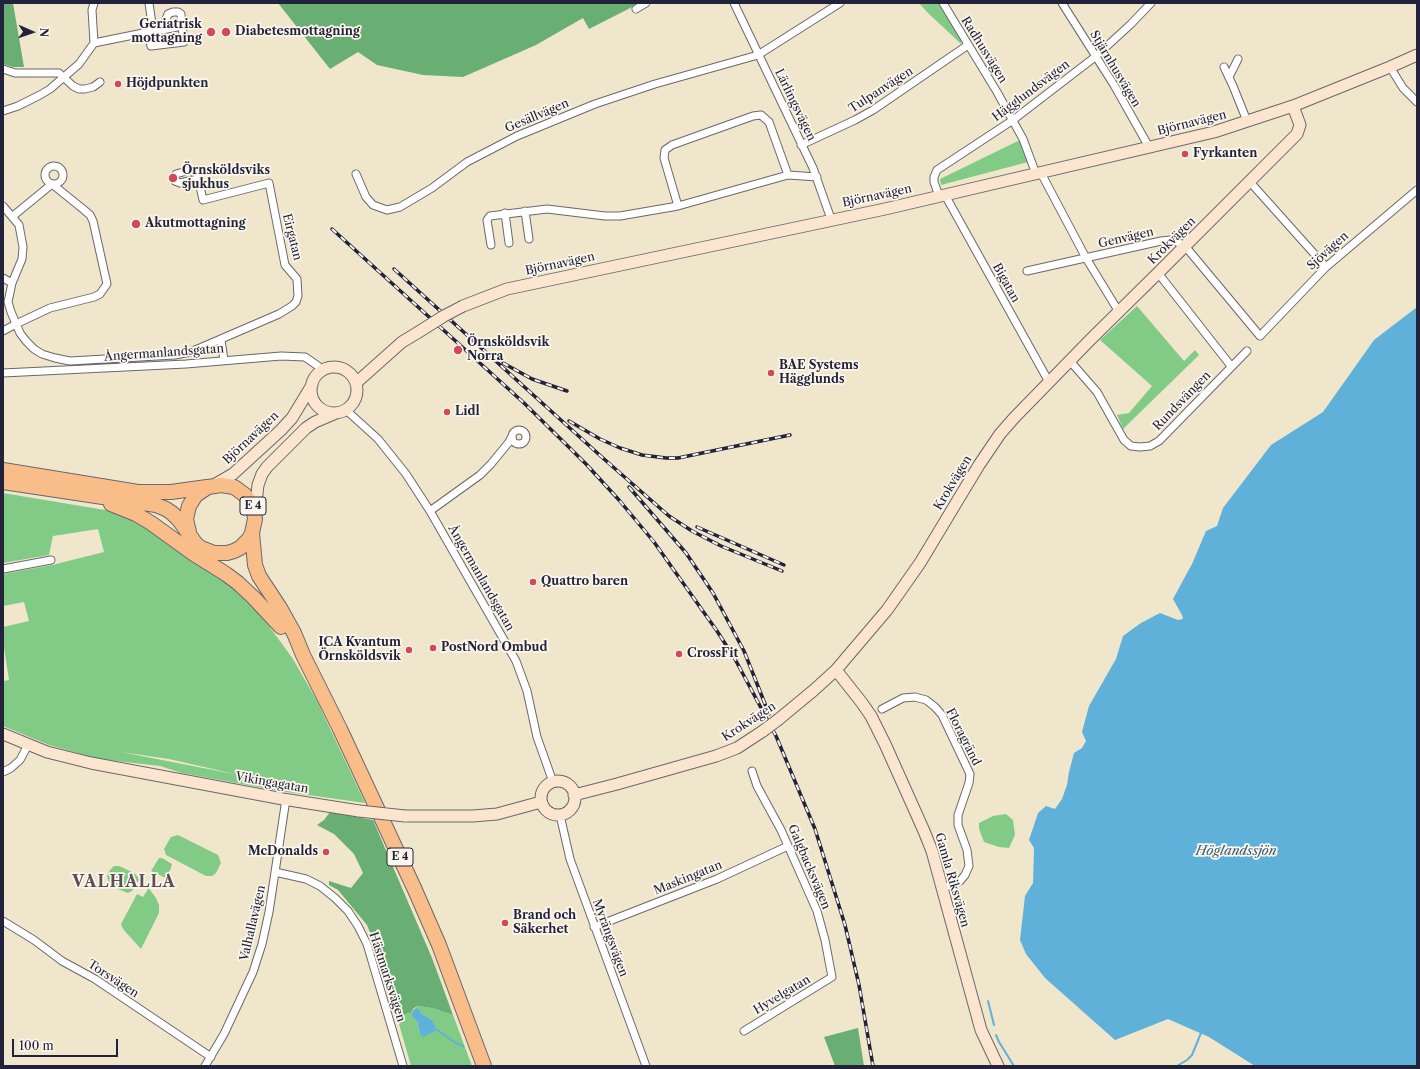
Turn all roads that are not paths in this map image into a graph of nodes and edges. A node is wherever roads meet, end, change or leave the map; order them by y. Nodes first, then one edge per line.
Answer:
1 (94, 3) edge
2 (149, 3) edge
3 (646, 3) edge
4 (734, 3) edge
5 (840, 3) edge
6 (943, 3) edge
7 (1062, 3) edge
8 (1151, 3) edge
9 (636, 9) dead end
10 (182, 26) junction
11 (162, 30) junction
12 (148, 32) junction
13 (94, 42) junction
14 (968, 45) junction
15 (758, 55) junction
16 (1417, 55) edge
17 (1095, 57) junction
18 (1238, 59) dead end
19 (1390, 67) junction
20 (1224, 68) dead end
21 (3, 69) edge
22 (1229, 77) junction
23 (64, 78) junction
24 (100, 82) dead end
25 (1417, 102) edge
26 (1294, 106) junction
27 (3, 111) edge
28 (1013, 120) junction
29 (1247, 122) junction
30 (801, 145) junction
31 (1149, 147) junction
32 (1039, 173) junction
33 (356, 174) dead end
34 (788, 175) junction
35 (817, 177) junction
36 (198, 179) dead end
37 (1250, 182) junction
38 (1417, 190) edge
39 (942, 196) junction
40 (3, 206) edge
41 (678, 206) junction
42 (525, 211) junction
43 (3, 213) edge
44 (505, 213) junction
45 (13, 216) junction
46 (831, 219) junction
47 (529, 240) dead end
48 (509, 243) dead end
49 (491, 245) dead end
50 (1185, 246) junction
51 (1086, 258) junction
52 (1326, 267) junction
53 (1027, 271) dead end
54 (1158, 273) junction
55 (3, 278) edge
56 (12, 283) junction
57 (1118, 312) junction
58 (16, 324) junction
59 (3, 331) edge
60 (220, 340) junction
61 (1247, 351) dead end
62 (224, 360) junction
63 (1070, 361) junction
64 (1231, 366) junction
65 (322, 371) junction
66 (3, 373) edge
67 (1049, 382) junction
68 (356, 383) junction
69 (312, 385) junction
70 (342, 411) junction
71 (512, 440) dead end
72 (3, 470) edge
73 (3, 482) edge
74 (211, 486) junction
75 (90, 496) junction
76 (430, 510) junction
77 (254, 513) junction
78 (189, 532) junction
79 (252, 533) junction
80 (214, 553) junction
81 (51, 560) dead end
82 (3, 569) edge
83 (281, 627) junction
84 (303, 655) junction
85 (836, 670) junction
86 (882, 709) dead end
87 (3, 734) edge
88 (28, 744) junction
89 (752, 771) dead end
90 (3, 772) edge
91 (553, 782) junction
92 (574, 795) junction
93 (286, 799) junction
94 (541, 802) junction
95 (560, 815) junction
96 (788, 846) junction
97 (275, 872) junction
98 (942, 888) junction
99 (3, 921) edge
100 (594, 927) junction
101 (832, 977) joint
102 (744, 1031) dead end
103 (211, 1057) junction
104 (205, 1066) edge
105 (403, 1066) edge
106 (484, 1066) edge
107 (646, 1066) edge
108 (998, 1066) edge

1 - 13 street
2 - 12 street
3 - 9 street
4 - 15 street, Lärlingsvägen
5 - 15 street, Gesällvägen
6 - 14 street, Radhusvägen
7 - 17 street, Stjärnhusvägen
8 - 17 street, Hägglundsvägen
10 - 11 street
10 - 11 street
10 - 12 street
11 - 12 street
12 - 13 street
13 - 23 street
14 - 28 street, Radhusvägen
14 - 30 street, Tulpanvägen
15 - 30 street, Lärlingsvägen
15 - 33 street, Gesällvägen
16 - 19 street, Björnavägen
17 - 28 street, Hägglundsvägen
17 - 31 street, Stjärnhusvägen
18 - 22 street
19 - 25 street
19 - 26 street, Björnavägen
20 - 22 street
21 - 23 street
22 - 29 street
23 - 24 street
23 - 27 street
26 - 29 street, Björnavägen
26 - 37 street, Krokvägen
28 - 32 street, Radhusvägen
28 - 39 street, Hägglundsvägen
29 - 31 street, Björnavägen
30 - 35 street, Lärlingsvägen
31 - 32 street, Björnavägen
32 - 39 street, Björnavägen
32 - 51 street, Radhusvägen
34 - 35 street
34 - 41 street
34 - 41 street
35 - 46 street, Lärlingsvägen
36 - 60 street, Eirgatan
37 - 50 street, Krokvägen
37 - 52 street
38 - 52 street, Sjövägen
39 - 46 street, Björnavägen
39 - 67 street, Bigatan
40 - 45 street
41 - 42 street
42 - 44 street
42 - 47 street
43 - 45 street
44 - 48 street
44 - 49 street
45 - 56 street
45 - 58 street
46 - 68 street, Björnavägen, bridge
50 - 51 street, Genvägen
50 - 52 street, Sjövägen
50 - 54 street, Krokvägen
51 - 53 street, Genvägen
51 - 57 street, Radhusvägen
54 - 57 street, Krokvägen
54 - 64 street
55 - 56 street
56 - 58 street
57 - 63 street, Krokvägen
58 - 59 street
58 - 60 street
60 - 62 street
61 - 64 street, Rundsvängen
62 - 65 street, Ångermanlandsgatan
62 - 66 street, Ångermanlandsgatan
63 - 64 street, Rundsvängen
63 - 67 street, Krokvägen
65 - 68 street
65 - 69 street
67 - 85 street, Krokvägen
68 - 70 street
69 - 70 street
69 - 74 street, Björnavägen
70 - 76 street, Ångermanlandsgatan
70 - 77 street
71 - 76 street
72 - 74 highway, E 4
73 - 75 highway, E 4
74 - 77 highway, E 4
74 - 78 highway
75 - 78 highway, E 4
75 - 83 highway
76 - 91 street, Ångermanlandsgatan
77 - 79 highway, E 4
78 - 80 highway, E 4
79 - 80 highway, E 4
79 - 84 highway, E 4
80 - 83 highway, E 4
81 - 82 street
83 - 84 highway, E 4
84 - 106 highway, E 4
85 - 92 street, Krokvägen, bridge
85 - 98 street, Gamla Riksvägen
86 - 98 street, Floragränd
87 - 88 street, Vikingagatan
88 - 90 street
88 - 93 street, Vikingagatan
89 - 96 street, Galgbacksvägen
91 - 92 street
91 - 94 street
92 - 95 street
93 - 94 street, Vikingagatan, bridge
93 - 97 street, Valhallavägen
94 - 95 street
95 - 100 street, Myrängsvägen
96 - 100 street, Maskingatan
96 - 101 street, Galgbacksvägen
97 - 103 street, Valhallavägen
97 - 105 street, Hästmarksvägen
98 - 108 street, Gamla Riksvägen
99 - 103 street, Torsvägen
100 - 107 street, Myrängsvägen
101 - 102 street, Hyvelgatan
103 - 104 street, Valhallavägen

